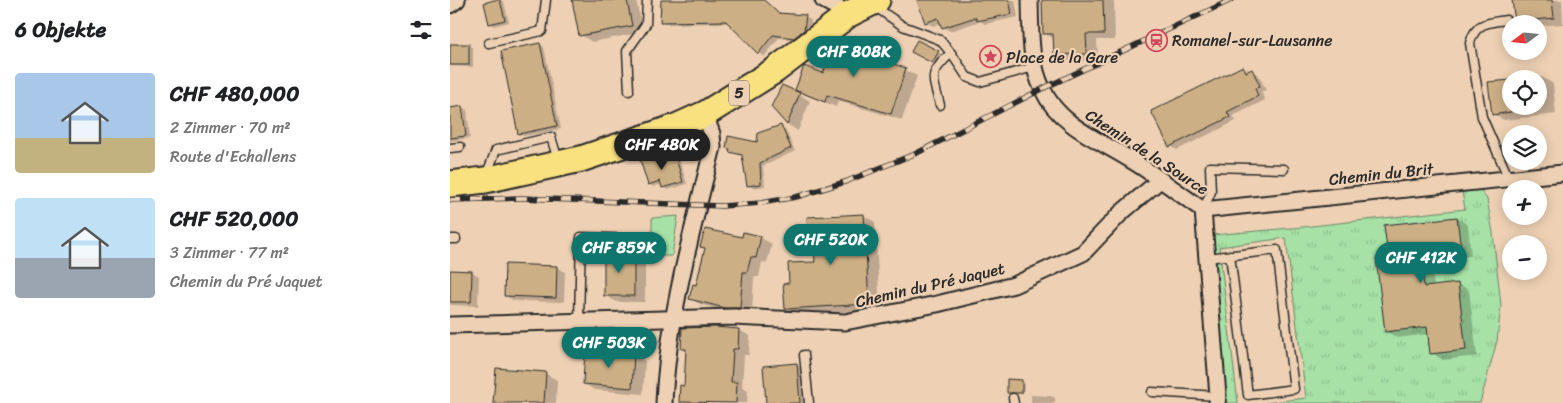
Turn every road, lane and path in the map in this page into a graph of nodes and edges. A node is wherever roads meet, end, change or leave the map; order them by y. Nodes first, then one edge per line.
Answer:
1 (457, 0) edge
2 (546, 0) edge
3 (647, 0) edge
4 (823, 0) edge
5 (1030, 0) edge
6 (450, 5) edge
7 (865, 6) edge
8 (1502, 21) edge
9 (489, 43) dead end
10 (951, 52) junction
11 (1034, 67) junction
12 (629, 92) dead end
13 (940, 105) dead end
14 (705, 114) junction
15 (460, 147) dead end
16 (450, 148) edge
17 (1284, 169) dead end
18 (1563, 173) edge
19 (1509, 179) junction
20 (1160, 180) junction
21 (450, 184) edge
22 (1203, 210) junction
23 (636, 239) dead end
24 (1230, 255) junction
25 (1207, 258) junction
26 (672, 318) junction
27 (579, 321) junction
28 (450, 325) edge
29 (804, 355) dead end
30 (1152, 392) dead end
31 (1217, 400) edge
32 (664, 403) edge
33 (808, 403) edge

1 - 6 street
2 - 9 lane
3 - 12 lane
4 - 7 street
5 - 11 street
7 - 10 lane
7 - 14 main road, 5
8 - 19 lane
10 - 11 lane
10 - 13 lane
11 - 20 street, Chemin de la Source
14 - 21 main road, 5
14 - 26 street
15 - 16 lane
17 - 22 lane
18 - 19 street, Chemin du Brit
19 - 22 street, Chemin du Brit
20 - 22 street, Chemin de la Source
20 - 26 street, Chemin du Pré Jaquet
22 - 25 street, Chemin de la Source
23 - 27 lane
24 - 24 lane
24 - 25 lane
25 - 31 street, Chemin de la Source
26 - 27 street, Chemin du Pré Jaquet
26 - 32 street
27 - 28 street, Chemin du Pré Jaquet
29 - 33 lane
30 - 31 lane, Chemin de la Source

